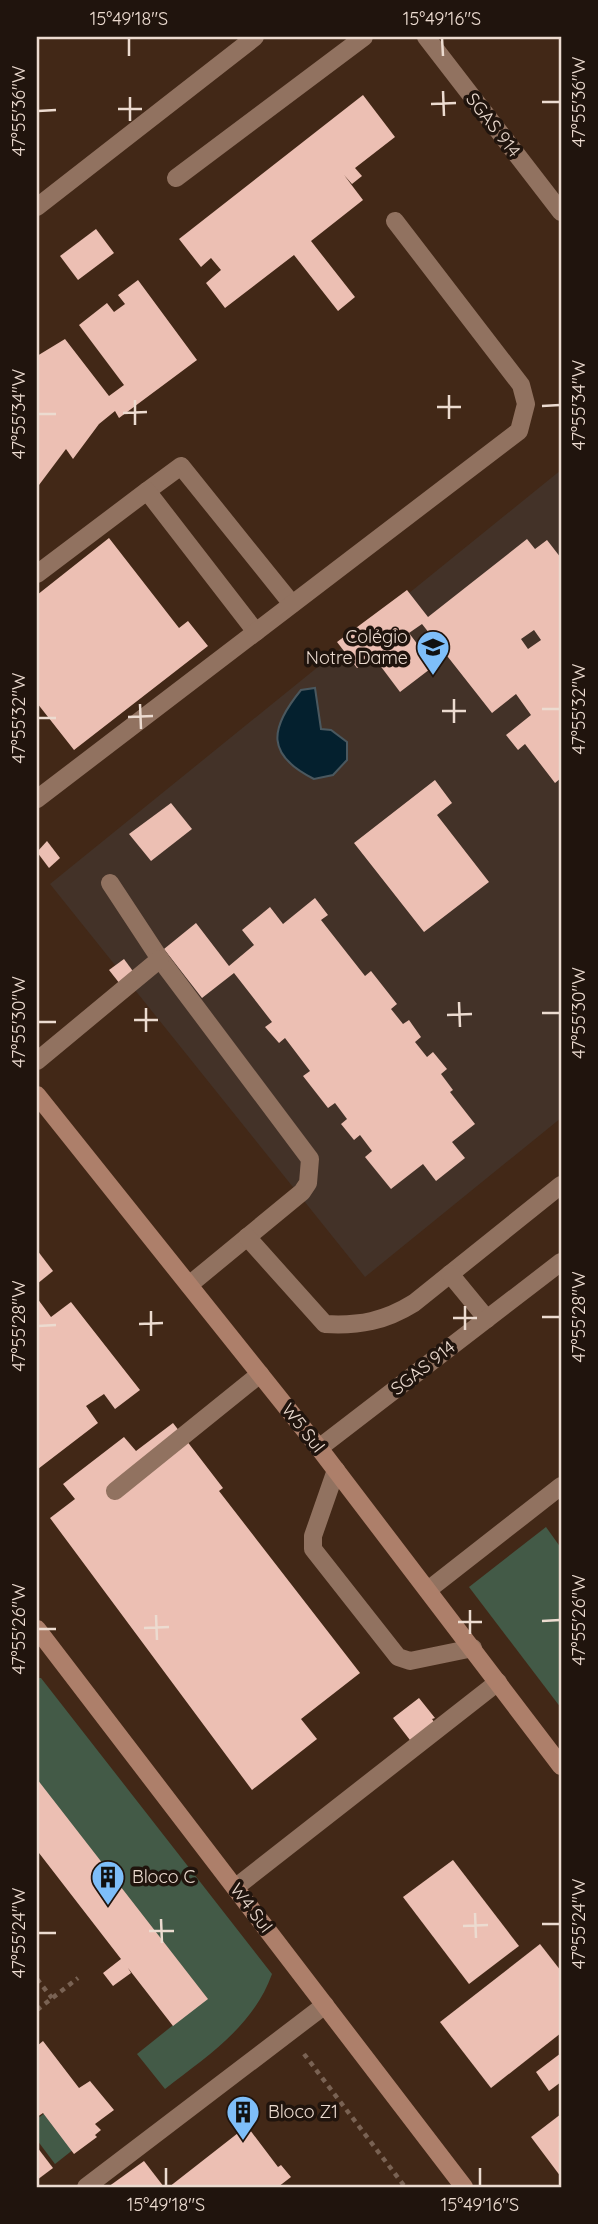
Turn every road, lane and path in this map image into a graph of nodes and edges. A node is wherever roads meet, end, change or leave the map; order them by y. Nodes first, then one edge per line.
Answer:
1 (255, 37) edge
2 (364, 37) edge
3 (426, 37) edge
4 (176, 178) dead end
5 (37, 206) edge
6 (561, 212) edge
7 (395, 221) dead end
8 (146, 491) junction
9 (37, 574) edge
10 (292, 604) junction
11 (256, 632) junction
12 (37, 799) edge
13 (110, 883) dead end
14 (160, 958) junction
15 (37, 1061) edge
16 (37, 1095) edge
17 (561, 1185) edge
18 (247, 1237) junction
19 (561, 1262) edge
20 (450, 1274) junction
21 (189, 1286) junction
22 (487, 1319) junction
23 (260, 1374) junction
24 (319, 1448) junction
25 (336, 1470) junction
26 (561, 1486) edge
27 (115, 1491) dead end
28 (428, 1590) junction
29 (40, 1639) edge
30 (473, 1648) junction
31 (498, 1682) junction
32 (561, 1766) edge
33 (236, 1887) junction
34 (37, 1979) edge
35 (78, 1979) dead end
36 (52, 1998) junction
37 (325, 2005) junction
38 (37, 2010) edge
39 (288, 2033) junction
40 (86, 2187) edge
41 (405, 2187) edge
42 (464, 2187) edge

1 - 5 street
2 - 4 street
3 - 6 street, SGAS 914
7 - 10 street
8 - 9 street
8 - 10 street
8 - 11 street
10 - 11 street
11 - 12 street
13 - 14 street
14 - 15 street
14 - 18 street
16 - 21 main road, W5 Sul
17 - 20 street
18 - 20 street
18 - 21 street
19 - 22 street, SGAS 914
20 - 22 street
21 - 23 main road, W5 Sul
22 - 24 street, SGAS 914
23 - 24 main road, W5 Sul
23 - 27 street
24 - 25 main road, W5 Sul
25 - 28 main road, W5 Sul
25 - 30 street
26 - 28 street
28 - 30 main road, W5 Sul
29 - 33 main road, W4 Sul
30 - 31 main road, W5 Sul
31 - 32 main road, W5 Sul
31 - 33 street
33 - 37 main road, W4 Sul
34 - 36 path
35 - 36 path
36 - 38 path
37 - 39 street
37 - 42 main road, W4 Sul
39 - 40 street
39 - 41 path

